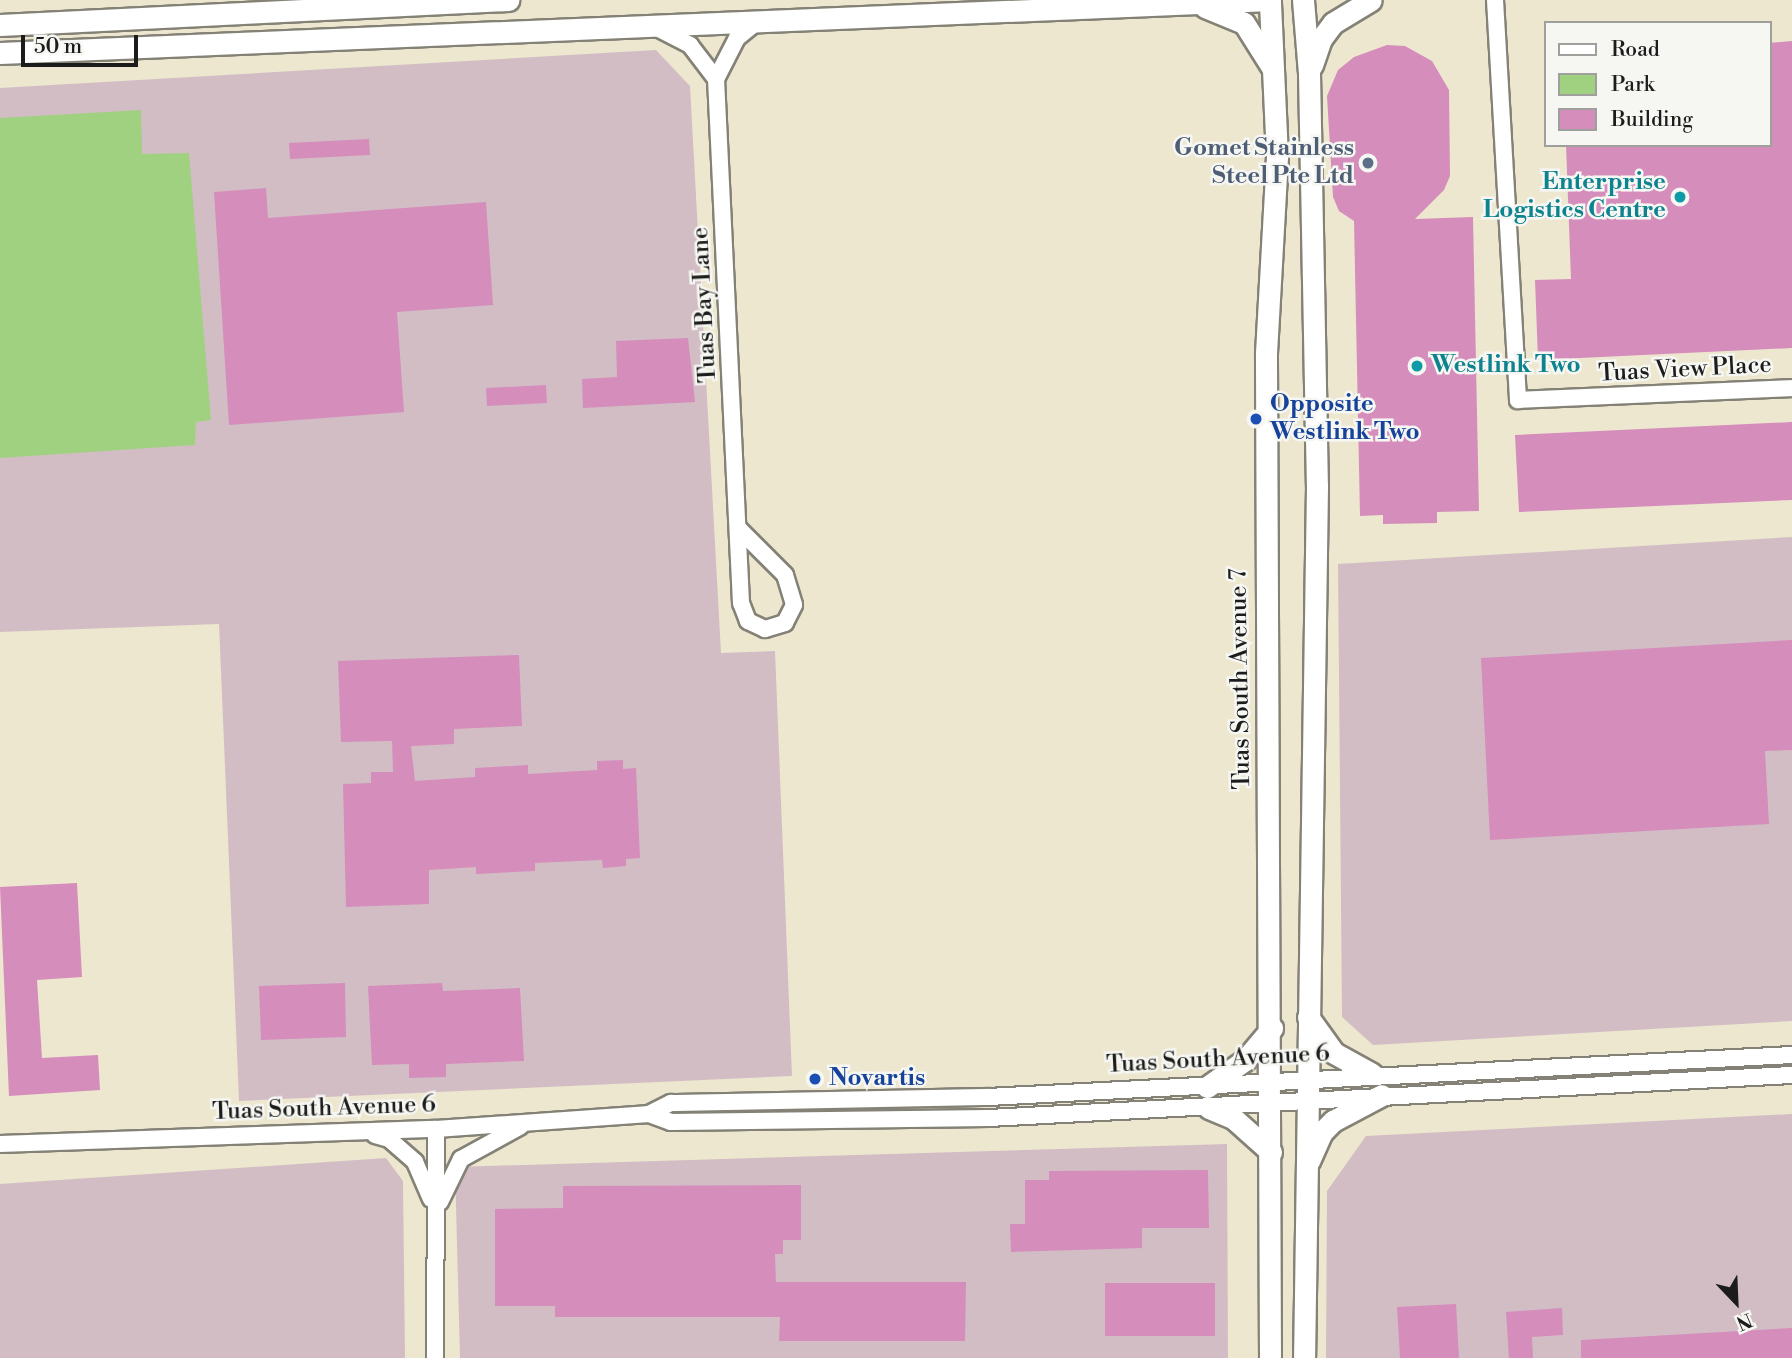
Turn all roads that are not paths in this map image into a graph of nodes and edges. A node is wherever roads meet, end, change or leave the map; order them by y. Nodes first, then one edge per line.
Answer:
1 (508, 0) edge
2 (1270, 0) edge
3 (1303, 0) edge
4 (1371, 0) edge
5 (1495, 0) edge
6 (1189, 2) junction
7 (761, 19) junction
8 (648, 23) junction
9 (0, 25) edge
10 (6, 54) edge
11 (1309, 73) junction
12 (1276, 74) junction
13 (716, 79) junction
14 (1792, 388) edge
15 (739, 528) junction
16 (1308, 1017) junction
17 (1272, 1028) junction
18 (1792, 1055) edge
19 (1372, 1074) junction
20 (1792, 1074) edge
21 (1306, 1088) junction
22 (1272, 1092) junction
23 (1382, 1095) junction
24 (1208, 1097) junction
25 (649, 1114) junction
26 (530, 1122) junction
27 (436, 1129) junction
28 (363, 1132) junction
29 (0, 1144) edge
30 (1271, 1152) junction
31 (1306, 1167) junction
32 (436, 1214) junction
33 (435, 1358) edge
34 (1269, 1358) edge
35 (1304, 1358) edge

1 - 9 street
2 - 6 street
2 - 12 street, Tuas South Avenue 7
3 - 11 street
4 - 11 street
5 - 14 street, Tuas View Place
6 - 7 street
6 - 12 street
7 - 8 street
7 - 13 street
8 - 10 street
8 - 13 street
11 - 16 street
12 - 17 street, Tuas South Avenue 7
13 - 15 street, Tuas Bay Lane
15 - 15 street, Tuas Bay Lane
16 - 19 street
16 - 21 street
17 - 22 street, Tuas South Avenue 7
17 - 24 street
18 - 19 street, Tuas South Avenue 6
19 - 21 street, Tuas South Avenue 6
20 - 23 street, Tuas South Avenue 6
21 - 22 street, Tuas South Avenue 6
21 - 23 street, Tuas South Avenue 6
21 - 31 street
22 - 24 street, Tuas South Avenue 6
22 - 30 street, Tuas South Avenue 7
23 - 31 street
24 - 25 street, Tuas South Avenue 6
24 - 25 street, Tuas South Avenue 6
24 - 30 street
25 - 26 street, Tuas South Avenue 6
26 - 27 street, Tuas South Avenue 6
26 - 32 street
27 - 28 street, Tuas South Avenue 6
27 - 32 street
28 - 29 street, Tuas South Avenue 6
28 - 32 street
30 - 34 street, Tuas South Avenue 7
31 - 35 street
32 - 33 street

